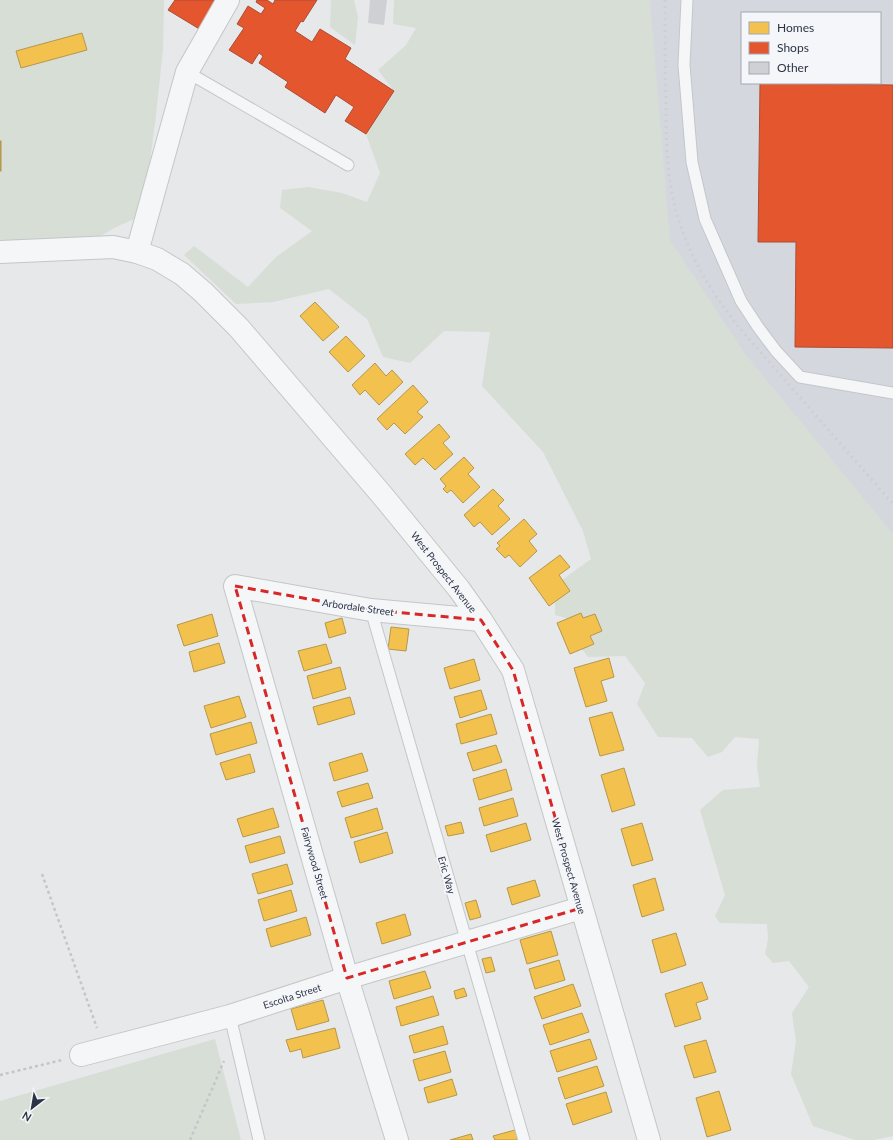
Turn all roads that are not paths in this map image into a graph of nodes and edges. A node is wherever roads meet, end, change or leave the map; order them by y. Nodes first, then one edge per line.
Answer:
1 (228, 0) edge
2 (687, 0) edge
3 (187, 72) junction
4 (348, 165) dead end
5 (0, 252) edge
6 (137, 252) junction
7 (893, 393) edge
8 (235, 586) joint
9 (370, 610) junction
10 (482, 620) junction
11 (581, 908) junction
12 (466, 942) junction
13 (347, 978) junction
14 (230, 1016) junction
15 (81, 1055) road end
16 (259, 1140) edge
17 (397, 1140) edge
18 (524, 1140) edge
19 (649, 1140) edge

1 - 3 street
2 - 7 lane
3 - 4 lane
3 - 6 street
5 - 6 street, West Prospect Avenue
6 - 10 street, West Prospect Avenue
8 - 9 street, Arbordale Street
8 - 13 street, Fairywood Street
9 - 10 street, Arbordale Street
9 - 12 lane, Eric Way
10 - 11 street, West Prospect Avenue
11 - 12 street, Escolta Street
11 - 19 street, West Prospect Avenue
12 - 13 street, Escolta Street
12 - 18 lane, Eric Way
13 - 14 street, Escolta Street
13 - 17 street, Fairywood Street
14 - 15 street, Escolta Street
14 - 16 lane

